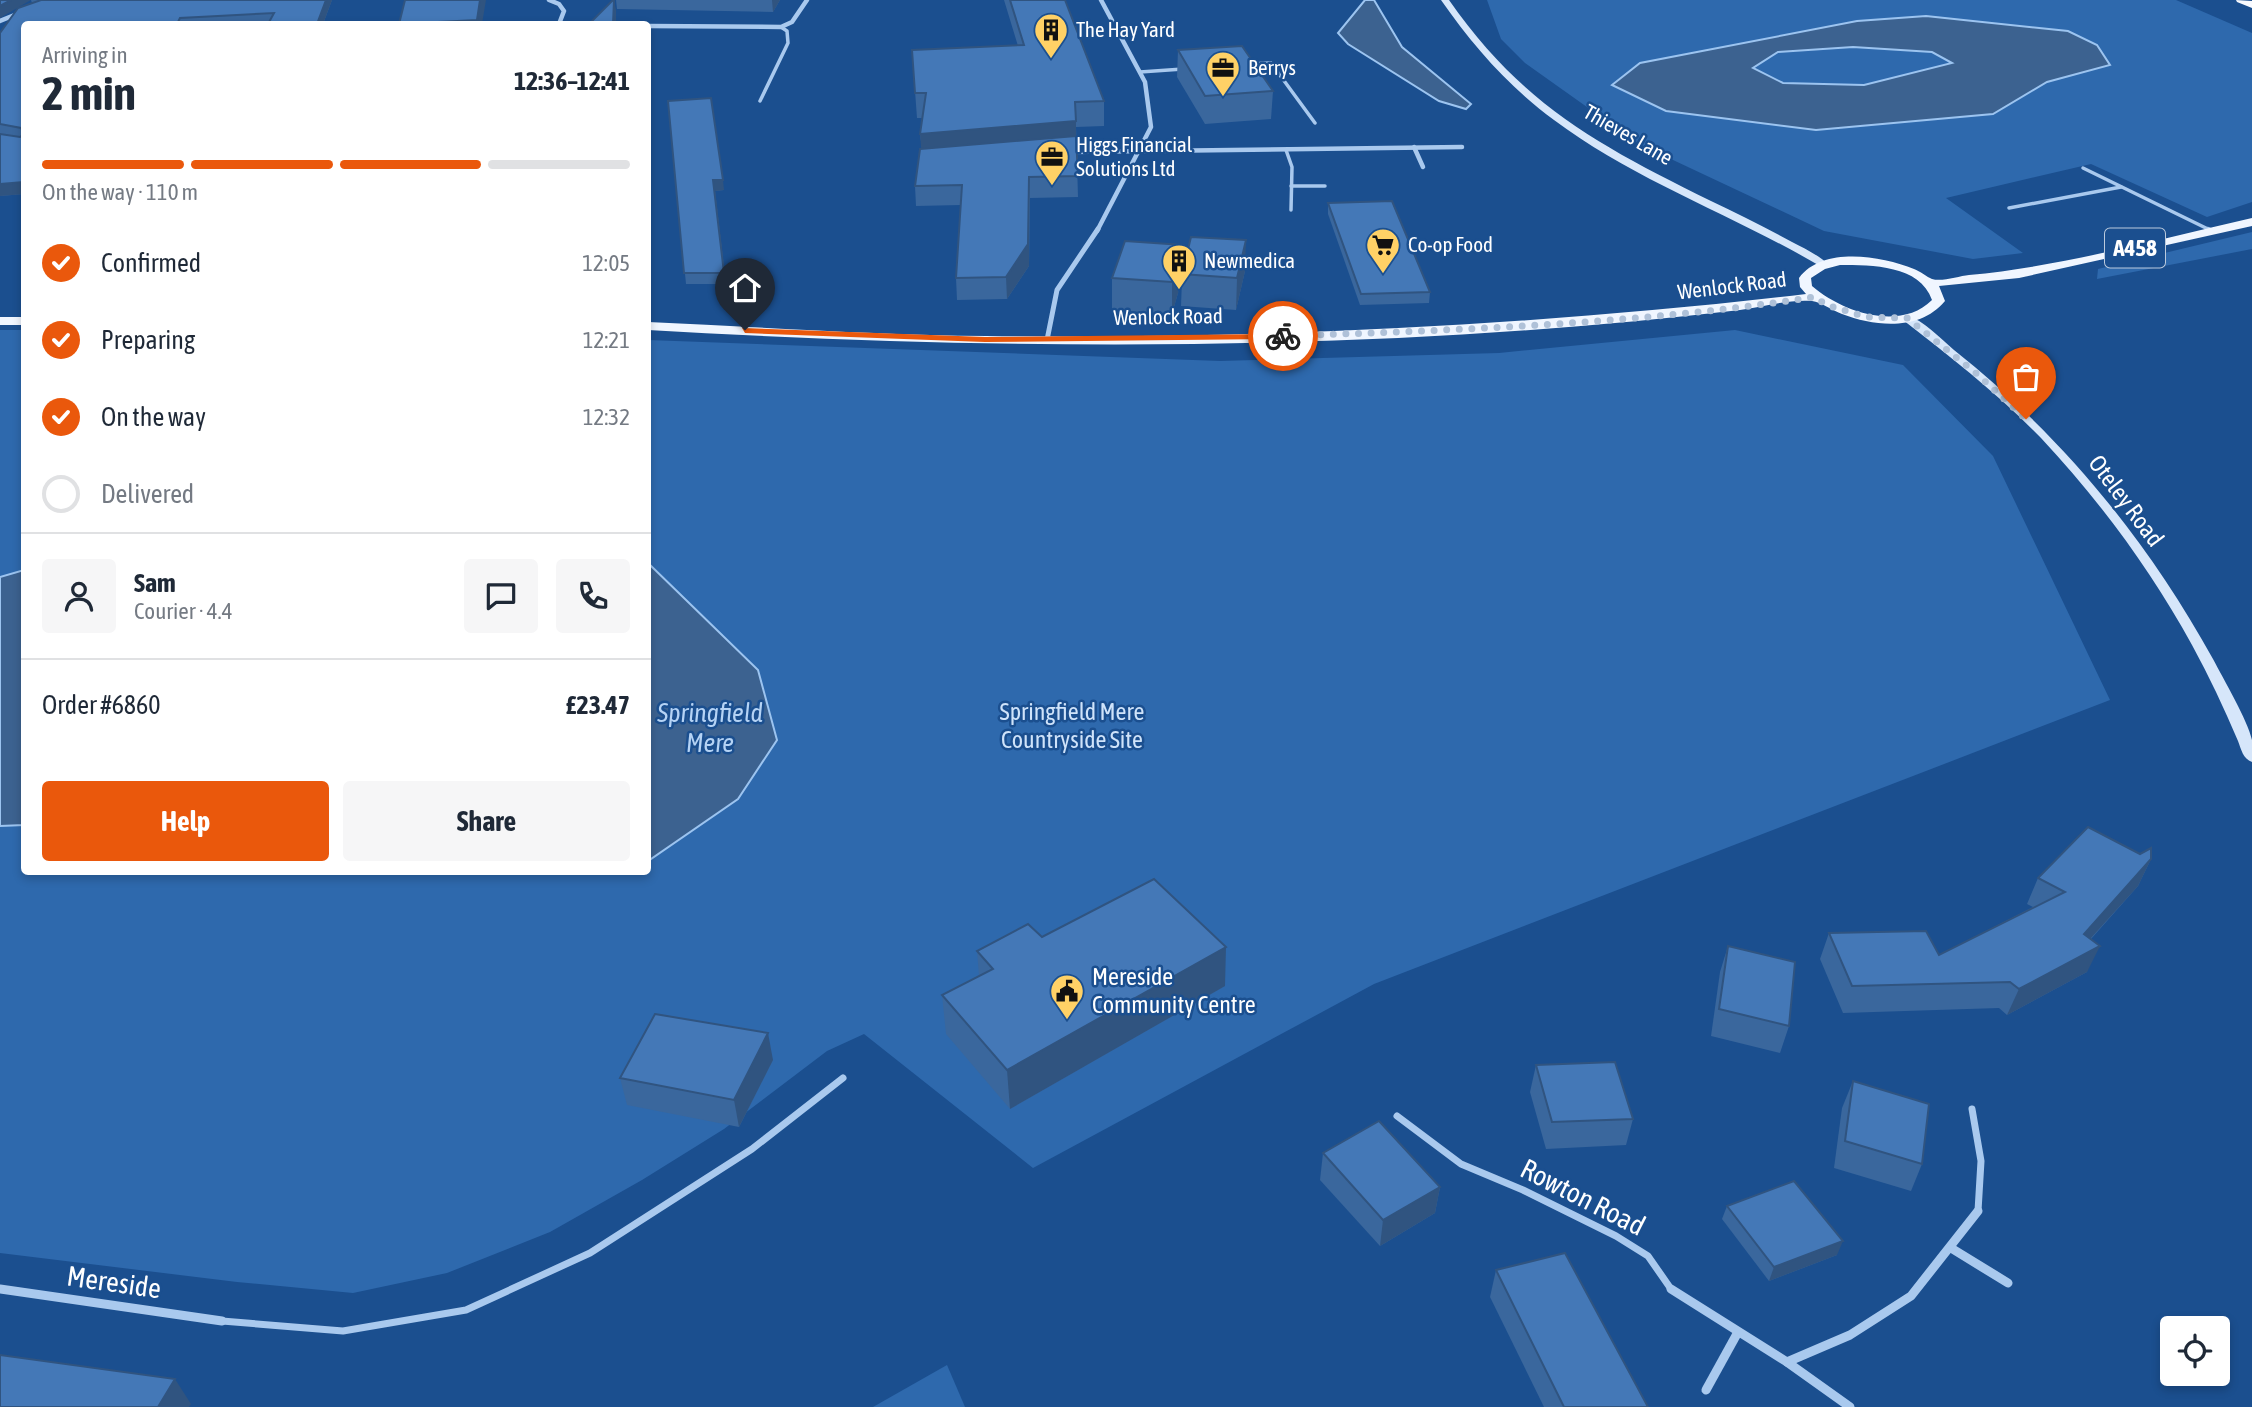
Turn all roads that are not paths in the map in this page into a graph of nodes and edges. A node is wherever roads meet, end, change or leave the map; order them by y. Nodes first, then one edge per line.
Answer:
1 (549, 0) edge
2 (807, 0) edge
3 (1101, 0) edge
4 (1445, 0) edge
5 (2241, 0) edge
6 (2252, 5) edge
7 (23, 12) edge
8 (0, 21) edge
9 (560, 21) edge
10 (651, 26) edge
11 (781, 27) junction
12 (1245, 65) edge
13 (1193, 68) edge
14 (1140, 72) junction
15 (760, 101) dead end
16 (1315, 123) dead end
17 (1462, 146) dead end
18 (1414, 147) junction
19 (1141, 150) junction
20 (1286, 150) junction
21 (1056, 153) edge
22 (1423, 167) dead end
23 (2083, 168) dead end
24 (1291, 186) junction
25 (1325, 186) dead end
26 (2121, 187) junction
27 (2009, 208) dead end
28 (1291, 210) dead end
29 (2252, 222) edge
30 (2212, 232) junction
31 (1823, 264) junction
32 (1930, 284) junction
33 (1814, 297) junction
34 (1907, 318) junction
35 (0, 321) edge
36 (21, 321) edge
37 (651, 326) edge
38 (1047, 340) junction
39 (2252, 757) edge
40 (843, 1078) dead end
41 (1972, 1109) dead end
42 (1397, 1116) dead end
43 (1978, 1211) joint
44 (1951, 1248) junction
45 (2008, 1283) dead end
46 (0, 1289) edge
47 (1671, 1289) joint
48 (222, 1321) joint
49 (1738, 1332) junction
50 (1787, 1362) junction
51 (1706, 1390) dead end
52 (1850, 1407) edge

1 - 9 street
2 - 11 street
3 - 14 street
4 - 31 main road, Thieves Lane
5 - 6 highway
7 - 8 street
10 - 11 street
11 - 15 lane
12 - 16 lane
13 - 14 lane
14 - 19 street
17 - 18 street
18 - 20 street
18 - 22 street
19 - 20 street
19 - 21 street
19 - 38 street
20 - 24 lane
23 - 26 lane
24 - 25 lane
24 - 28 lane
26 - 27 lane
26 - 30 lane
29 - 30 main road, A458
30 - 32 main road, A458
31 - 32 main road
31 - 33 main road
32 - 34 main road
33 - 34 main road
33 - 38 main road, Wenlock Road
34 - 39 main road, Oteley Road
35 - 36 main road
37 - 38 main road, Wenlock Road
40 - 48 lane
41 - 43 lane
42 - 47 lane, Rowton Road
43 - 44 street
44 - 45 street
44 - 50 street
46 - 48 street, Mereside
47 - 49 street, Rowton Road
49 - 50 street, Rowton Road
49 - 51 street
50 - 52 street, Rowton Road

